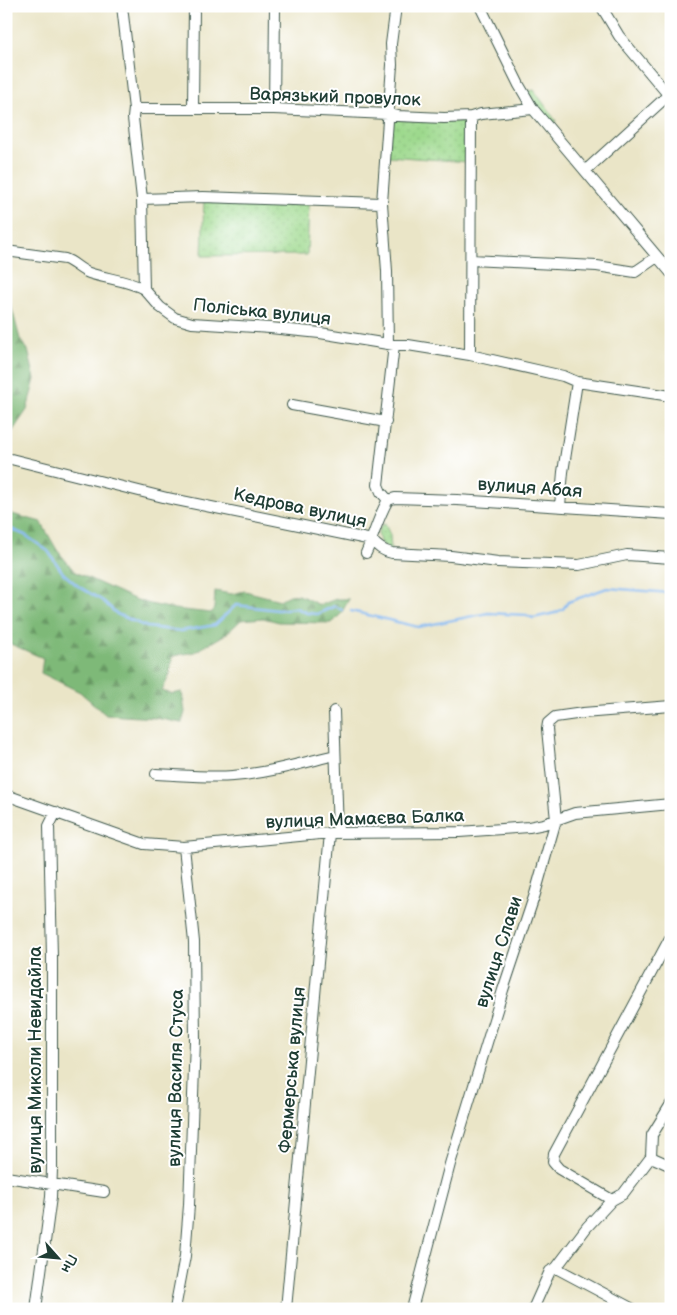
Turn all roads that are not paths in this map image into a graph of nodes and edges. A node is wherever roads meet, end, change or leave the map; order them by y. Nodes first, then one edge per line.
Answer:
1 (122, 6) edge
2 (194, 6) edge
3 (276, 6) edge
4 (396, 6) edge
5 (480, 6) edge
6 (601, 6) edge
7 (670, 94) edge
8 (134, 109) junction
9 (193, 109) junction
10 (274, 109) junction
11 (533, 109) junction
12 (388, 114) junction
13 (471, 117) junction
14 (585, 171) junction
15 (142, 199) junction
16 (382, 203) junction
17 (6, 251) edge
18 (657, 256) junction
19 (471, 260) junction
20 (671, 273) edge
21 (144, 289) junction
22 (391, 344) junction
23 (470, 355) junction
24 (577, 382) junction
25 (671, 396) edge
26 (292, 405) dead end
27 (386, 422) junction
28 (11, 459) dead end
29 (388, 500) junction
30 (560, 506) junction
31 (671, 514) edge
32 (372, 540) junction
33 (366, 552) dead end
34 (671, 558) edge
35 (671, 706) edge
36 (334, 711) dead end
37 (336, 755) junction
38 (156, 774) dead end
39 (6, 796) edge
40 (671, 804) edge
41 (56, 812) junction
42 (556, 820) junction
43 (334, 833) junction
44 (184, 847) junction
45 (671, 936) edge
46 (671, 1104) edge
47 (651, 1156) junction
48 (671, 1166) edge
49 (6, 1177) edge
50 (52, 1185) junction
51 (104, 1192) dead end
52 (612, 1200) junction
53 (553, 1270) junction
54 (36, 1309) edge
55 (175, 1309) edge
56 (286, 1309) edge
57 (412, 1309) edge
58 (532, 1309) edge
59 (632, 1309) edge

1 - 8 street
2 - 9 street
3 - 10 street
4 - 12 street
5 - 11 street
6 - 7 street
7 - 14 street
8 - 9 street, Варязький провулок
8 - 15 street
9 - 10 street, Варязький провулок
10 - 12 street, Варязький провулок
11 - 13 street, Варязький провулок
11 - 14 street
12 - 13 street, Варязький провулок
12 - 16 street
13 - 19 street
14 - 18 street
15 - 16 street
15 - 21 street
16 - 22 street
17 - 21 street
18 - 19 street
18 - 20 street
19 - 23 street
21 - 22 street, Поліська вулиця
22 - 23 street, Поліська вулиця
22 - 27 street
23 - 24 street, Поліська вулиця
24 - 25 street, Поліська вулиця
24 - 30 street
26 - 27 street
27 - 29 street
28 - 32 street, Кедрова вулиця
29 - 30 street, вулиця Абая
29 - 32 street
30 - 31 street, вулиця Абая
32 - 33 street
32 - 34 street, Кедрова вулиця
35 - 42 street, вулиця Слави
36 - 37 street, Фермерська вулиця
37 - 38 street
37 - 43 street, Фермерська вулиця
39 - 41 street, вулиця Мамаєва Балка
40 - 42 street, вулиця Мамаєва Балка
41 - 44 street, вулиця Мамаєва Балка
41 - 50 street, вулиця Миколи Невидайла
42 - 43 street, вулиця Мамаєва Балка
42 - 57 street, вулиця Слави
43 - 44 street, вулиця Мамаєва Балка
43 - 56 street, Фермерська вулиця
44 - 55 street, вулиця Василя Стуса
45 - 52 street
46 - 47 street
47 - 48 street
47 - 52 street
49 - 50 street
50 - 51 street
50 - 54 street, вулиця Миколи Невидайла
52 - 53 street
53 - 58 street
53 - 59 street

